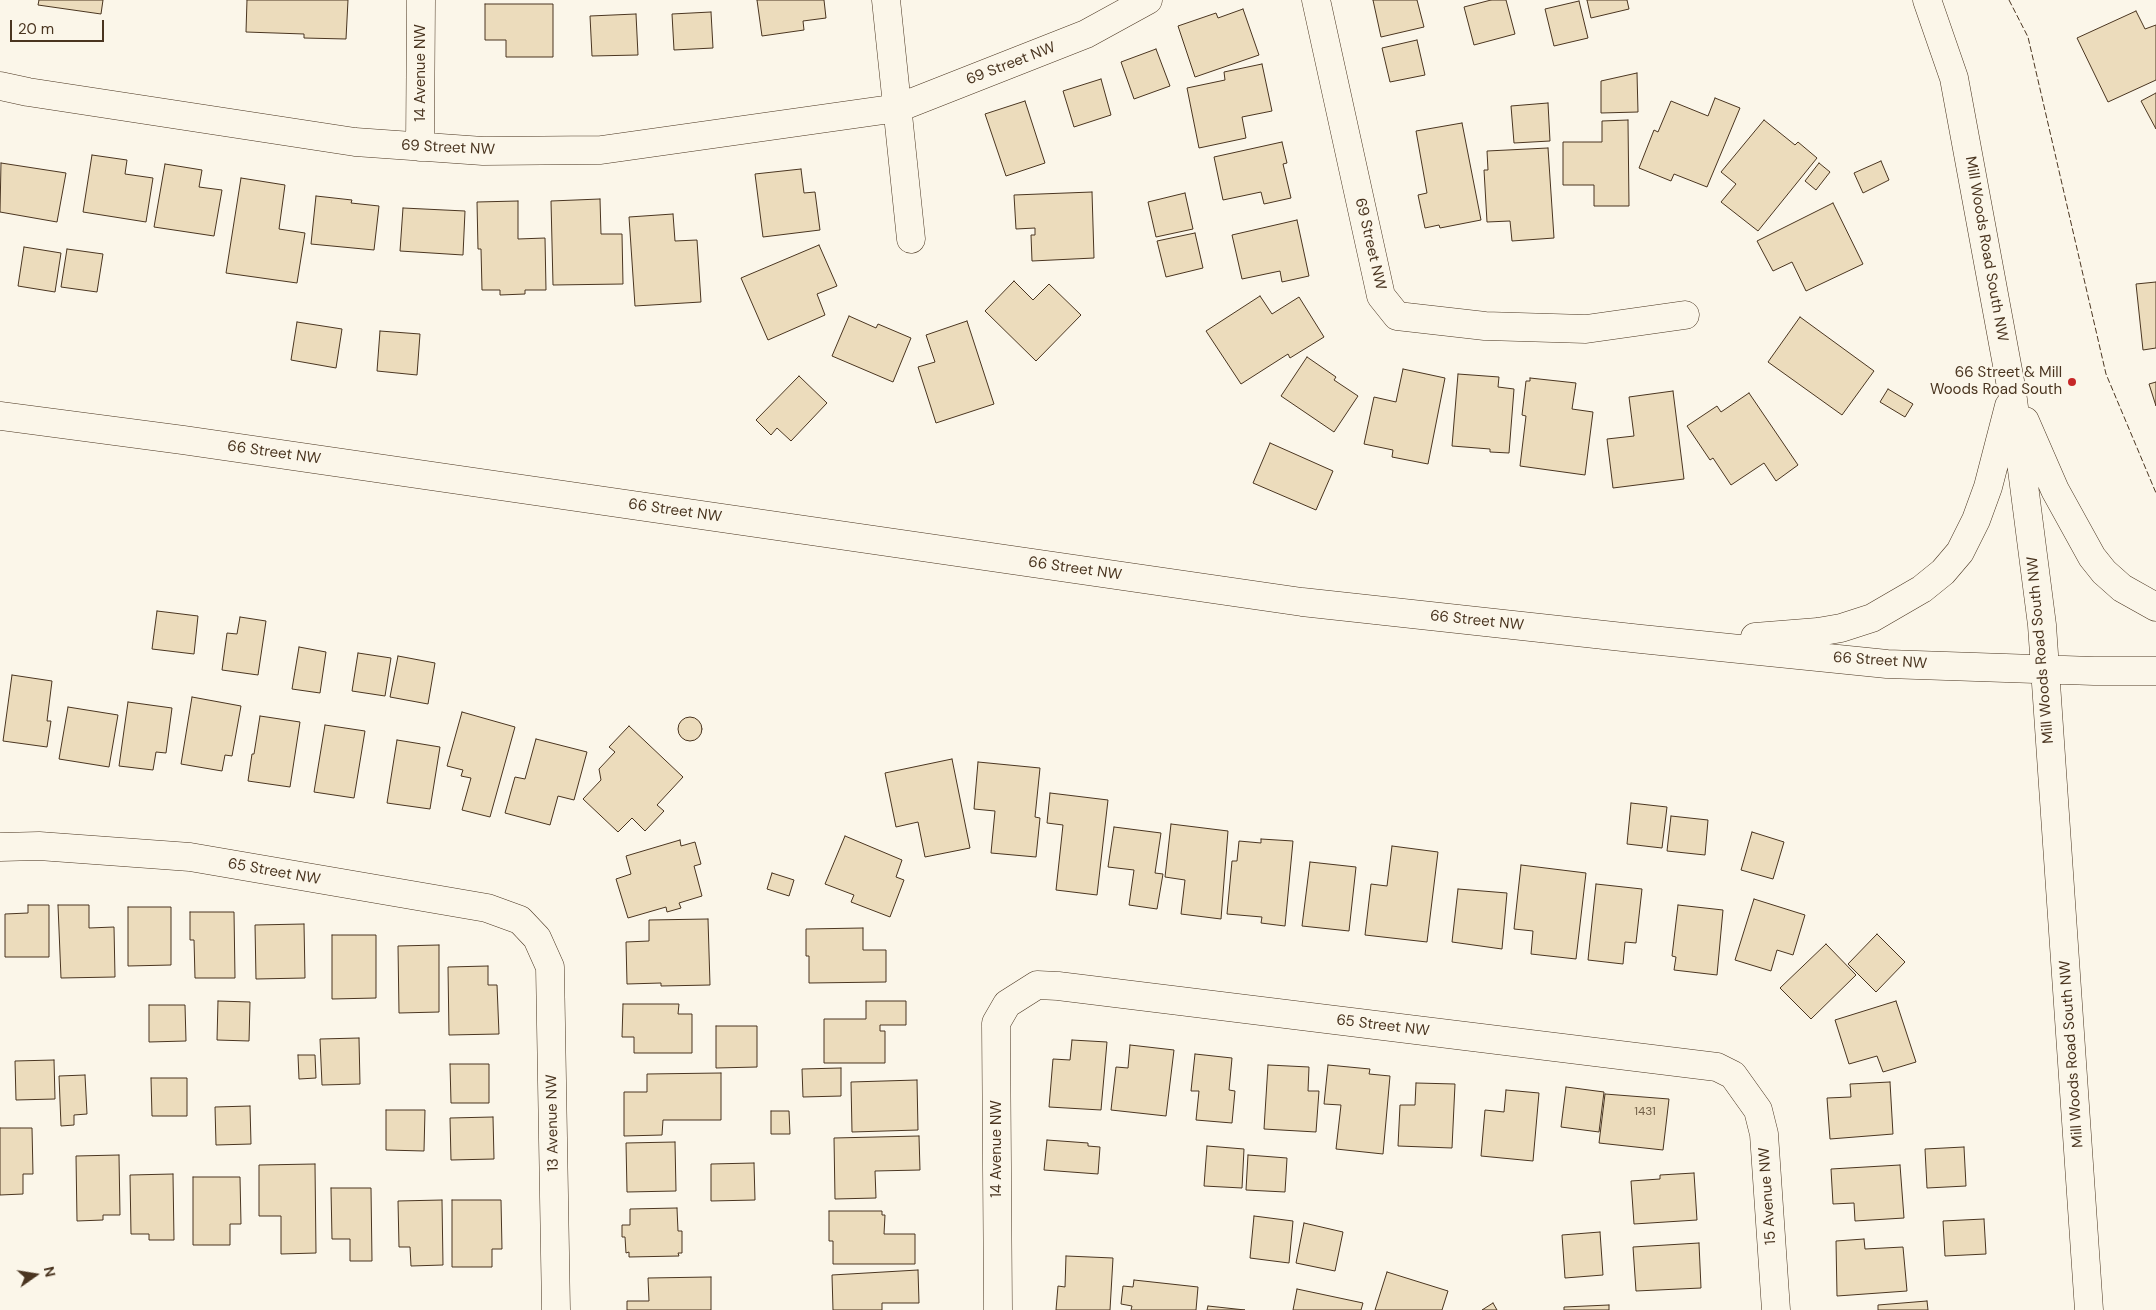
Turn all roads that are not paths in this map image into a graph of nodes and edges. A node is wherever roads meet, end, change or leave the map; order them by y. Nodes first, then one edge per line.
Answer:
1 (421, 0) edge
2 (886, 0) edge
3 (1148, 0) edge
4 (1316, 0) edge
5 (1927, 0) edge
6 (0, 86) edge
7 (898, 108) junction
8 (420, 147) junction
9 (911, 239) dead end
10 (1686, 315) dead end
11 (2012, 392) junction
12 (0, 416) edge
13 (2156, 607) edge
14 (1663, 641) junction
15 (2045, 668) junction
16 (2156, 671) edge
17 (0, 847) edge
18 (536, 938) joint
19 (1017, 996) joint
20 (1742, 1088) joint
21 (556, 1310) edge
22 (998, 1310) edge
23 (1776, 1310) edge
24 (2088, 1310) edge

1 - 8 street, 14 Avenue NW
2 - 7 street
3 - 7 street, 69 Street NW
4 - 10 street, 69 Street NW
5 - 11 street, Mill Woods Road South NW
6 - 8 street, 69 Street NW
7 - 8 street, 69 Street NW
7 - 9 street
11 - 13 street
11 - 14 street
11 - 15 street, Mill Woods Road South NW
12 - 14 street, 66 Street NW
14 - 15 street, 66 Street NW
15 - 16 street, 66 Street NW
15 - 24 street, Mill Woods Road South NW
17 - 18 street, 65 Street NW
18 - 21 street, 13 Avenue NW
19 - 20 street, 65 Street NW
19 - 22 street, 14 Avenue NW
20 - 23 street, 15 Avenue NW

